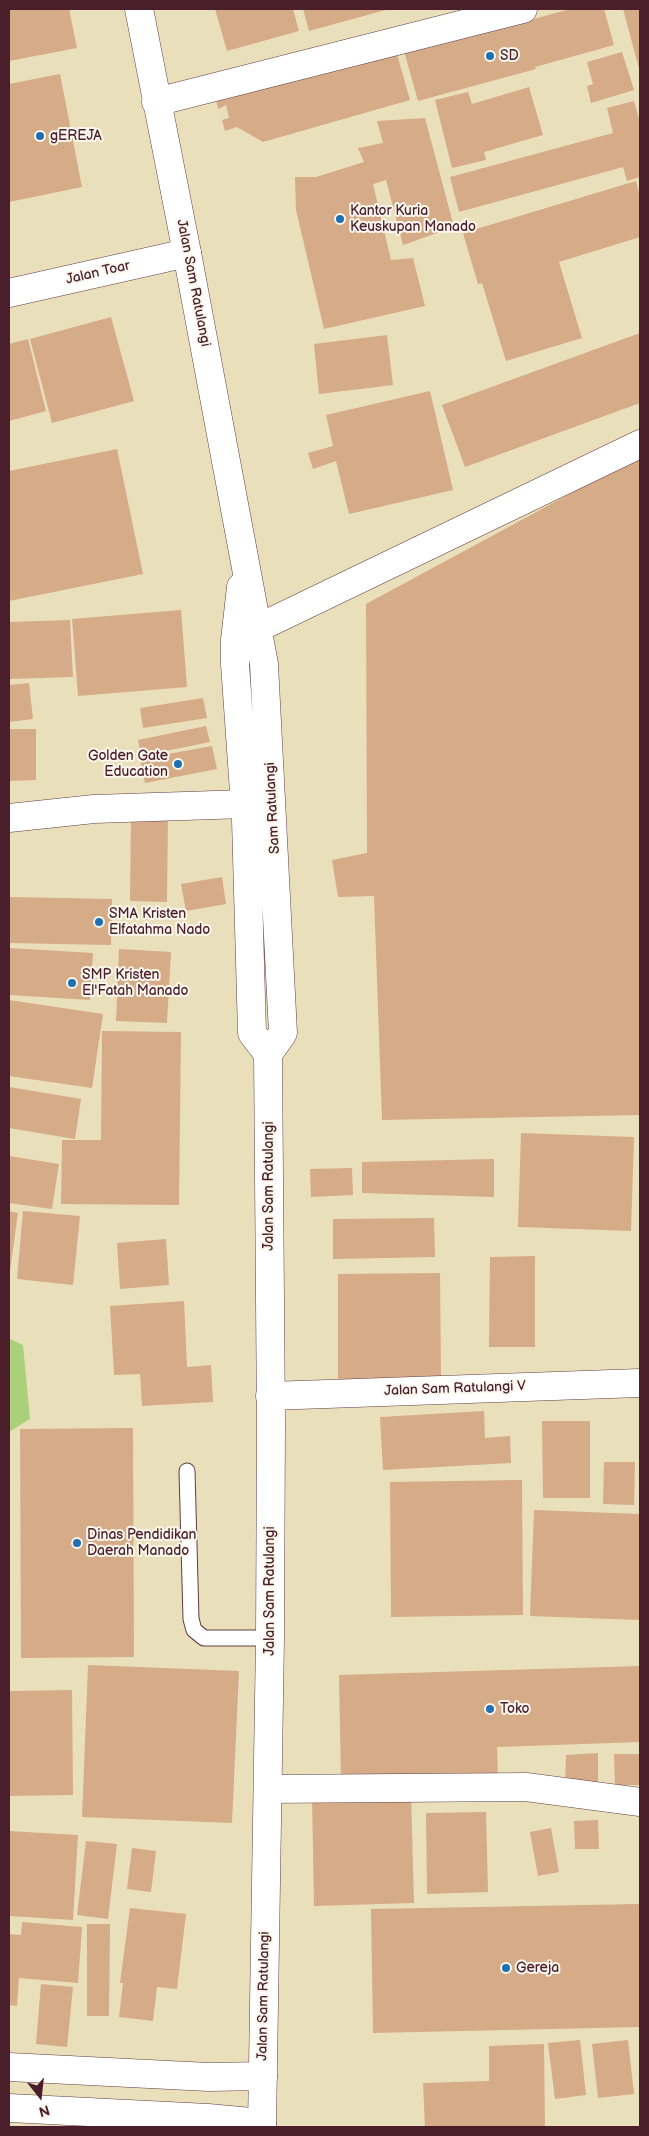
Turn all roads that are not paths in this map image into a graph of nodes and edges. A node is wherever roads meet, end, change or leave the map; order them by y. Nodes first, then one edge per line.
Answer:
1 (139, 9) edge
2 (523, 9) edge
3 (156, 102) junction
4 (187, 253) junction
5 (9, 293) edge
6 (640, 444) edge
7 (244, 559) junction
8 (258, 628) junction
9 (245, 804) junction
10 (9, 818) edge
11 (268, 1054) junction
12 (640, 1383) edge
13 (270, 1396) junction
14 (187, 1471) dead end
15 (270, 1638) junction
16 (268, 1789) junction
17 (640, 1802) edge
18 (9, 2067) edge
19 (263, 2076) junction
20 (209, 2077) junction
21 (9, 2108) edge
22 (208, 2118) junction
23 (262, 2125) edge

1 - 3 main road, Jalan Sam Ratulangi
2 - 3 main road
3 - 4 main road, Jalan Sam Ratulangi
4 - 5 main road, Jalan Toar
4 - 7 main road, Jalan Sam Ratulangi
6 - 8 main road
7 - 8 main road, Sam Ratulangi
7 - 9 main road
8 - 11 main road, Sam Ratulangi
9 - 10 main road
9 - 11 main road
11 - 13 main road, Jalan Sam Ratulangi
12 - 13 main road, Jalan Sam Ratulangi V
13 - 15 main road, Jalan Sam Ratulangi
14 - 15 lane
15 - 16 main road, Jalan Sam Ratulangi
16 - 17 main road
16 - 19 main road, Jalan Sam Ratulangi
18 - 20 main road
19 - 20 main road
19 - 23 main road, Jalan Sam Ratulangi
20 - 22 main road
21 - 22 main road
22 - 23 main road

